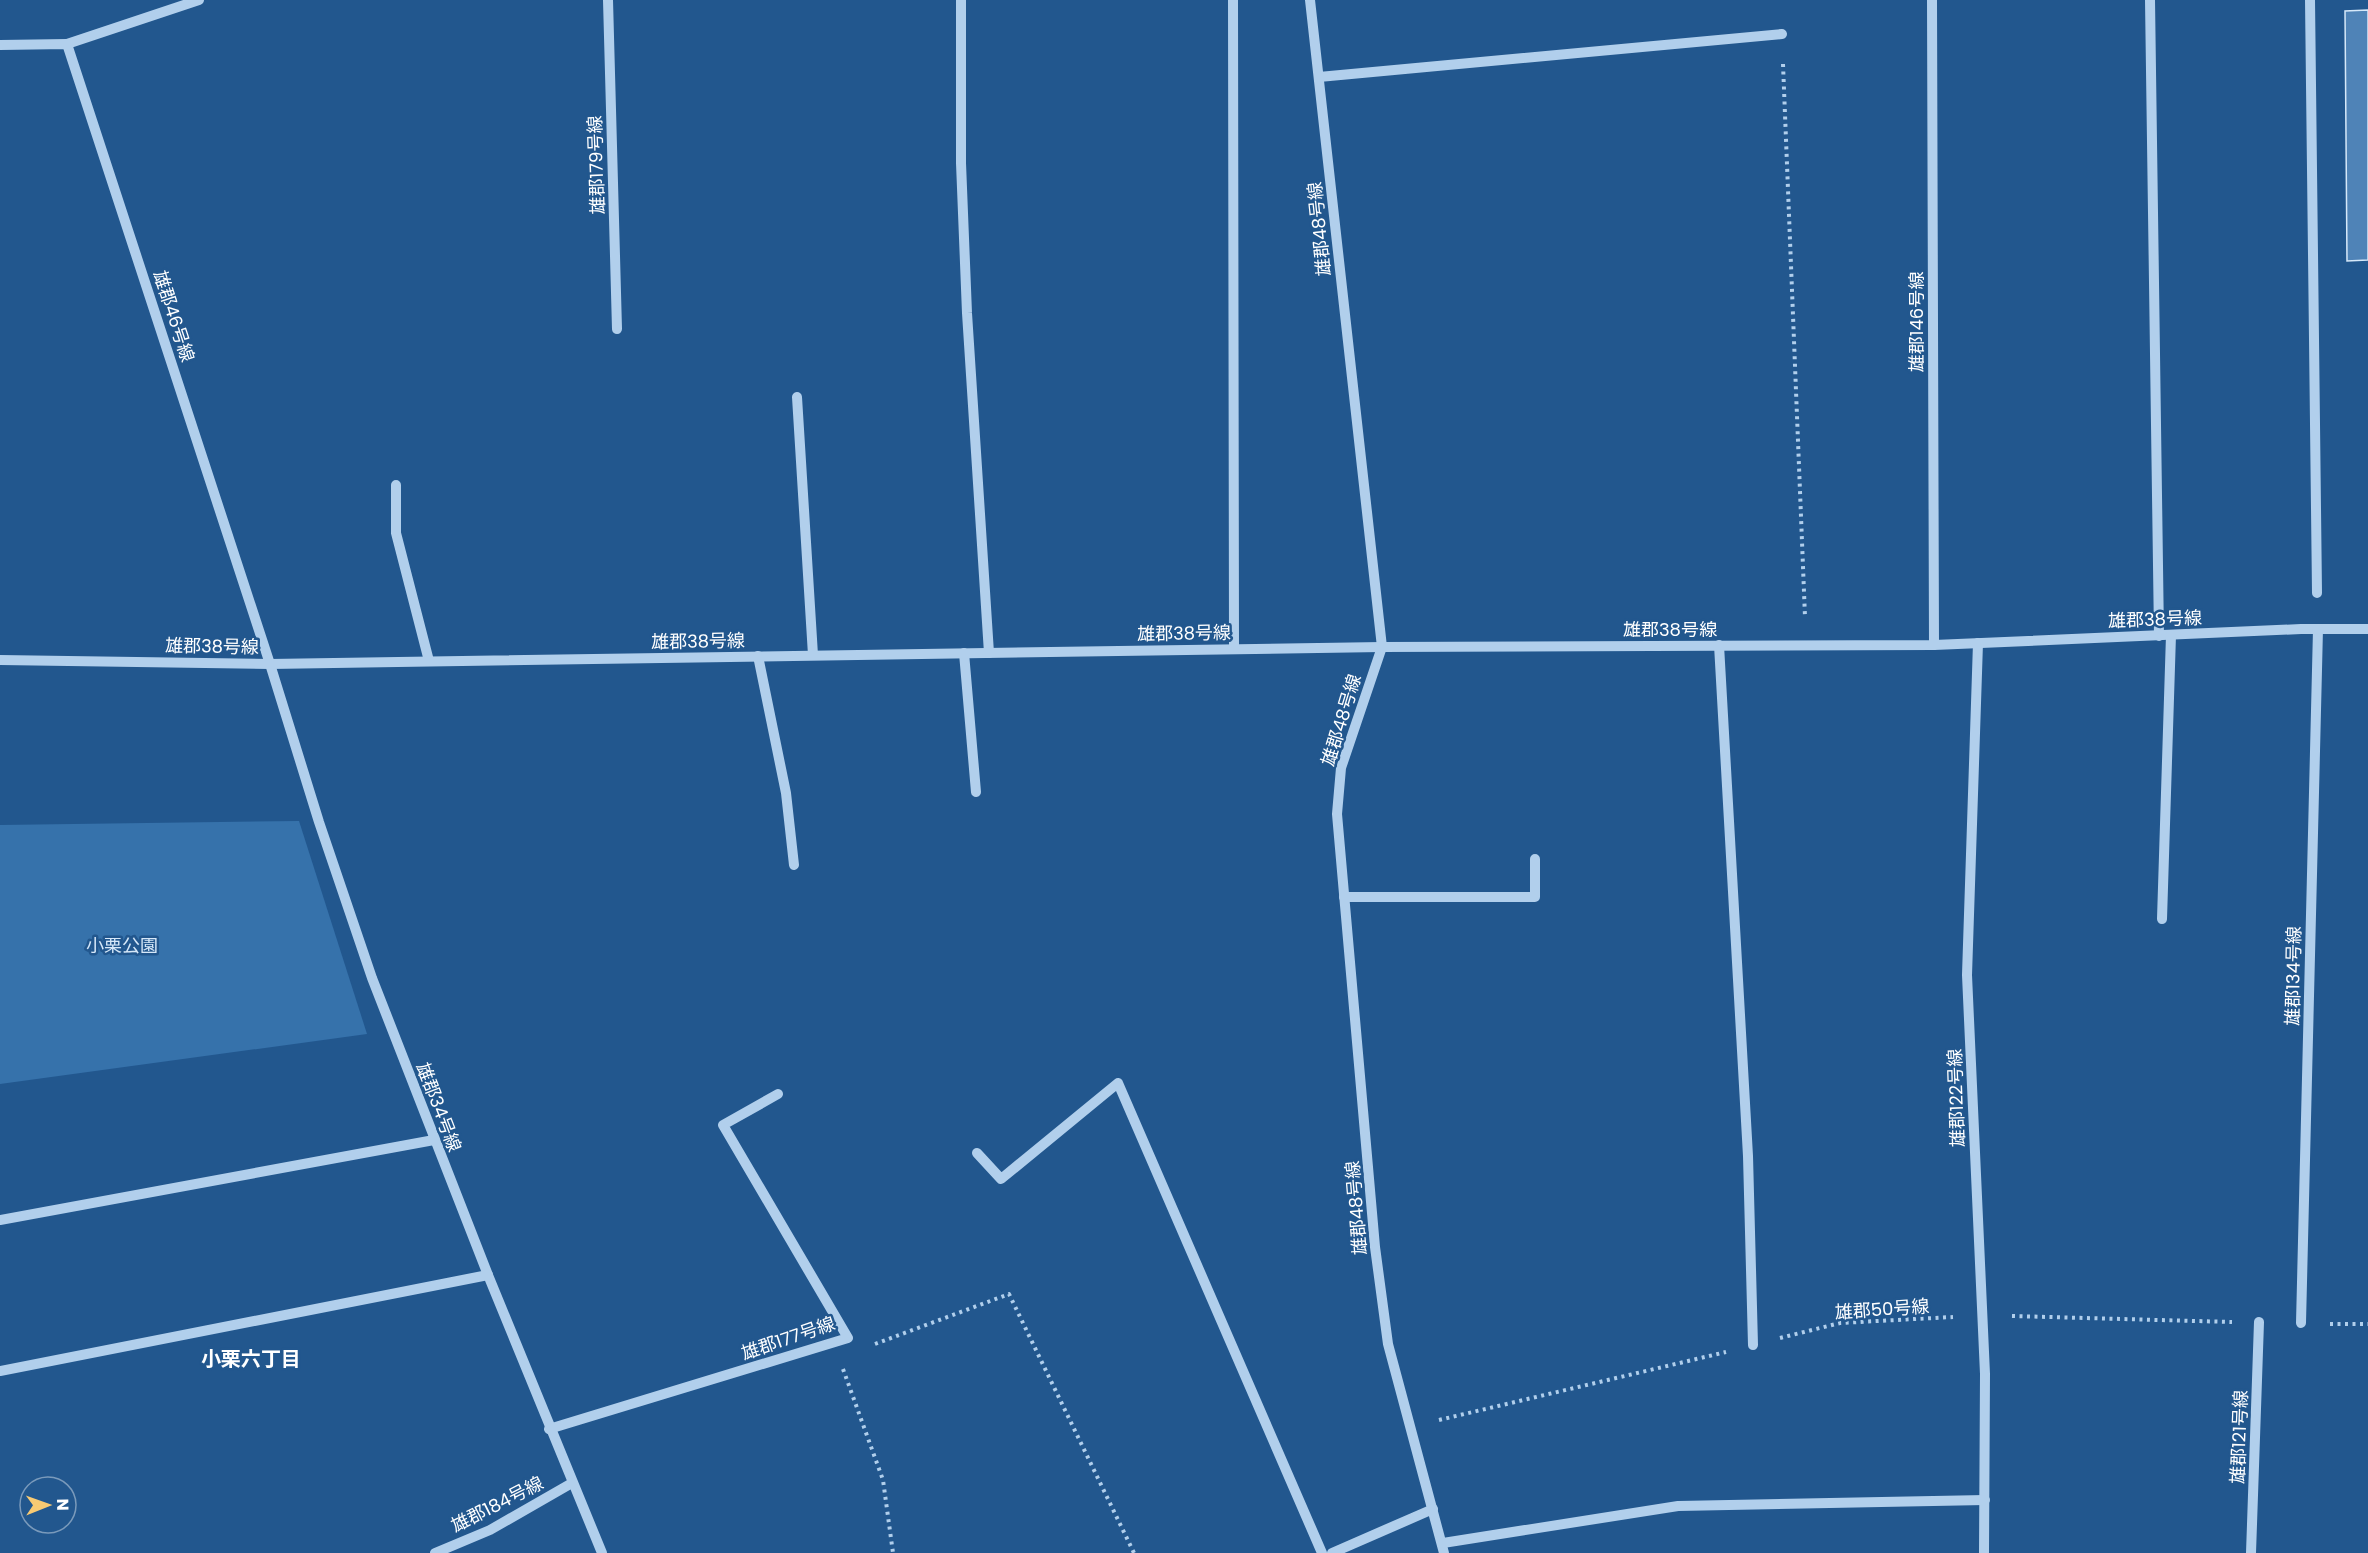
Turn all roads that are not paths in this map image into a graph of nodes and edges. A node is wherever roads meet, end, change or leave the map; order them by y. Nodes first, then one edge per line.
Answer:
1 (199, 0) edge
2 (608, 0) edge
3 (961, 0) edge
4 (1233, 0) edge
5 (1311, 0) edge
6 (1932, 0) edge
7 (2150, 0) edge
8 (2310, 0) edge
9 (1782, 34) road end
10 (67, 44) junction
11 (0, 45) edge
12 (1319, 77) junction
13 (617, 329) dead end
14 (797, 397) dead end
15 (396, 485) dead end
16 (2317, 593) dead end
17 (2318, 629) junction
18 (2368, 629) edge
19 (2171, 635) junction
20 (2159, 636) junction
21 (1978, 642) junction
22 (1719, 645) junction
23 (1934, 645) junction
24 (1382, 647) junction
25 (1234, 649) junction
26 (964, 653) junction
27 (989, 653) junction
28 (758, 656) junction
29 (813, 656) junction
30 (0, 660) edge
31 (429, 661) junction
32 (270, 664) junction
33 (976, 792) dead end
34 (1535, 859) dead end
35 (794, 865) dead end
36 (1344, 897) junction
37 (2162, 919) dead end
38 (778, 1094) dead end
39 (434, 1140) junction
40 (976, 1153) dead end
41 (0, 1220) edge
42 (488, 1275) junction
43 (2259, 1322) road end
44 (2301, 1323) road end
45 (1753, 1345) road end
46 (0, 1371) edge
47 (549, 1429) junction
48 (572, 1483) junction
49 (1985, 1500) junction
50 (1433, 1509) junction
51 (1443, 1548) edge
52 (435, 1553) edge
53 (602, 1553) edge
54 (1322, 1553) edge
55 (1332, 1553) edge
56 (1983, 1553) edge
57 (2251, 1553) edge

1 - 10 street
2 - 13 street, 雄郡179号線
3 - 27 street
4 - 25 street
5 - 12 street, 雄郡48号線
6 - 23 street, 雄郡146号線
7 - 20 street
8 - 16 street
9 - 12 street
10 - 11 street
10 - 32 street, 雄郡46号線
12 - 24 street, 雄郡48号線
14 - 29 street
15 - 31 street
17 - 18 street, 雄郡38号線
17 - 19 street, 雄郡38号線
17 - 44 street, 雄郡134号線
19 - 20 street, 雄郡38号線
19 - 37 street
20 - 21 street, 雄郡38号線
21 - 23 street, 雄郡38号線
21 - 49 street, 雄郡122号線
22 - 23 street, 雄郡38号線
22 - 24 street, 雄郡38号線
22 - 45 street
24 - 25 street, 雄郡38号線
24 - 36 street, 雄郡48号線
25 - 27 street, 雄郡38号線
26 - 27 street, 雄郡38号線
26 - 29 street, 雄郡38号線
26 - 33 street
28 - 29 street, 雄郡38号線
28 - 31 street, 雄郡38号線
28 - 35 street
30 - 32 street, 雄郡38号線
31 - 32 street, 雄郡38号線
32 - 39 street, 雄郡34号線
34 - 36 street
36 - 50 street, 雄郡48号線
38 - 47 street, 雄郡177号線
39 - 41 street
39 - 42 street, 雄郡34号線
40 - 54 street
42 - 46 street
42 - 47 street, 雄郡34号線
43 - 57 street, 雄郡121号線
47 - 48 street, 雄郡34号線
48 - 52 street, 雄郡184号線
48 - 53 street, 雄郡34号線
49 - 51 street
49 - 56 street, 雄郡122号線
50 - 51 street, 雄郡48号線
50 - 55 street

